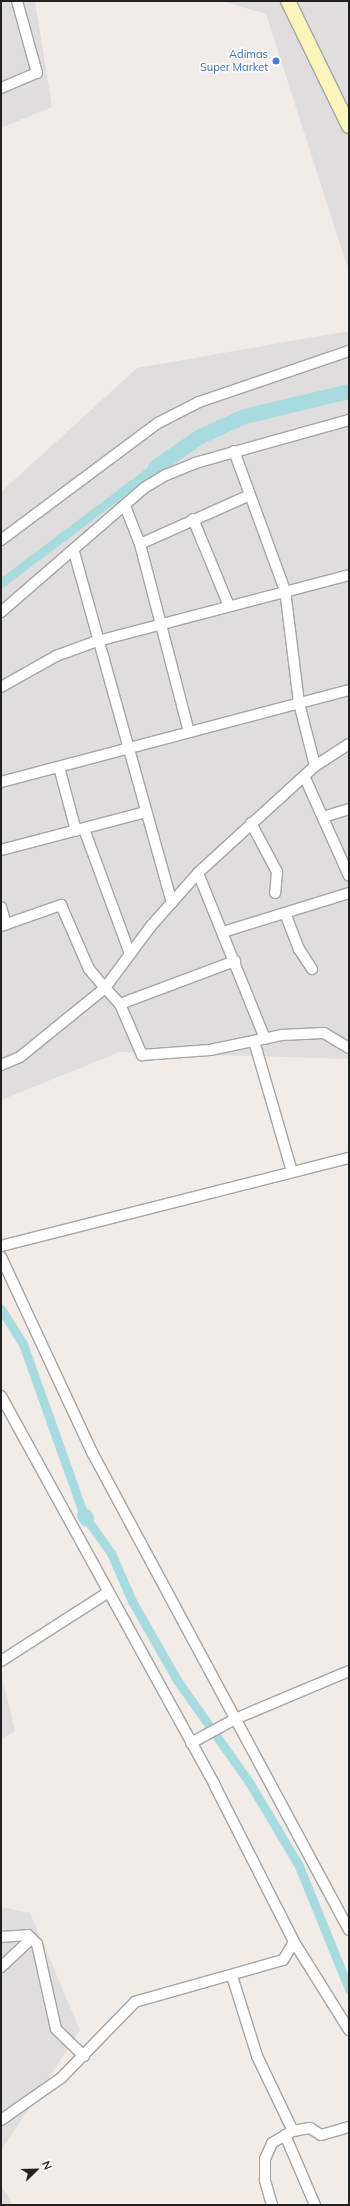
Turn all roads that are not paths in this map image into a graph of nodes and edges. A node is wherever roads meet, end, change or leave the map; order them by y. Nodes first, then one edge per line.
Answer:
1 (16, 1) edge
2 (288, 1) edge
3 (1, 88) edge
4 (346, 111) edge
5 (349, 126) edge
6 (349, 351) edge
7 (349, 420) edge
8 (234, 451) junction
9 (250, 495) junction
10 (125, 506) junction
11 (193, 519) junction
12 (1, 540) edge
13 (140, 544) junction
14 (74, 552) junction
15 (349, 575) edge
16 (285, 590) junction
17 (229, 606) junction
18 (1, 612) edge
19 (160, 624) junction
20 (100, 640) junction
21 (1, 687) edge
22 (349, 690) edge
23 (299, 703) junction
24 (189, 732) junction
25 (349, 744) edge
26 (128, 749) junction
27 (315, 766) junction
28 (59, 767) junction
29 (304, 778) junction
30 (1, 782) edge
31 (349, 809) edge
32 (146, 812) junction
33 (323, 818) junction
34 (251, 823) junction
35 (80, 830) junction
36 (1, 850) edge
37 (198, 873) junction
38 (349, 876) edge
39 (275, 893) dead end
40 (349, 893) edge
41 (172, 903) junction
42 (1, 907) edge
43 (285, 913) junction
44 (3, 925) edge
45 (224, 932) junction
46 (130, 954) junction
47 (235, 961) junction
48 (312, 969) dead end
49 (105, 988) junction
50 (120, 1004) junction
51 (265, 1039) junction
52 (254, 1041) junction
53 (349, 1048) edge
54 (1, 1065) edge
55 (349, 1158) edge
56 (292, 1172) junction
57 (1, 1246) edge
58 (1, 1257) edge
59 (1, 1396) edge
60 (107, 1593) junction
61 (1, 1661) edge
62 (349, 1671) edge
63 (237, 1718) junction
64 (192, 1743) junction
65 (349, 1930) edge
66 (1, 1937) edge
67 (32, 1938) junction
68 (294, 1942) junction
69 (1, 1967) edge
70 (232, 1976) junction
71 (349, 2030) edge
72 (84, 2056) junction
73 (1, 2120) edge
74 (349, 2127) edge
75 (289, 2133) junction
76 (272, 2205) edge
77 (315, 2205) edge

1 - 3 street
2 - 4 street
4 - 5 street
6 - 12 street
7 - 8 street
8 - 9 street
8 - 10 street
9 - 11 street
9 - 16 street
10 - 13 street
10 - 14 street
11 - 13 street
11 - 17 street
13 - 19 street
14 - 18 street
14 - 20 street
15 - 16 street
16 - 17 street
16 - 23 street
17 - 19 street
19 - 20 street
19 - 24 street
20 - 21 street
20 - 26 street
22 - 23 street
23 - 24 street
23 - 27 street
24 - 26 street
25 - 27 street
26 - 28 street
26 - 32 street
27 - 29 street
28 - 30 street
28 - 35 street
29 - 33 street
29 - 34 street
31 - 33 street
32 - 35 street
32 - 41 street
33 - 38 street
34 - 37 street
34 - 39 street
35 - 36 street
35 - 46 street
37 - 41 street
37 - 45 street
40 - 43 street
41 - 46 street
42 - 44 street
43 - 45 street
43 - 48 street
44 - 49 street
45 - 47 street
46 - 49 street
47 - 50 street
47 - 51 street
49 - 50 street
49 - 54 street
50 - 52 street
51 - 52 street
51 - 53 street
52 - 56 street
55 - 56 street
56 - 57 street
58 - 63 street
59 - 60 street
60 - 61 street
60 - 64 street
62 - 63 street
63 - 64 street
63 - 65 street
64 - 68 street
66 - 67 street
67 - 69 street
67 - 72 street
68 - 70 street
68 - 71 street
70 - 72 street
70 - 75 street
72 - 73 street
74 - 75 street
75 - 76 street
75 - 77 street

